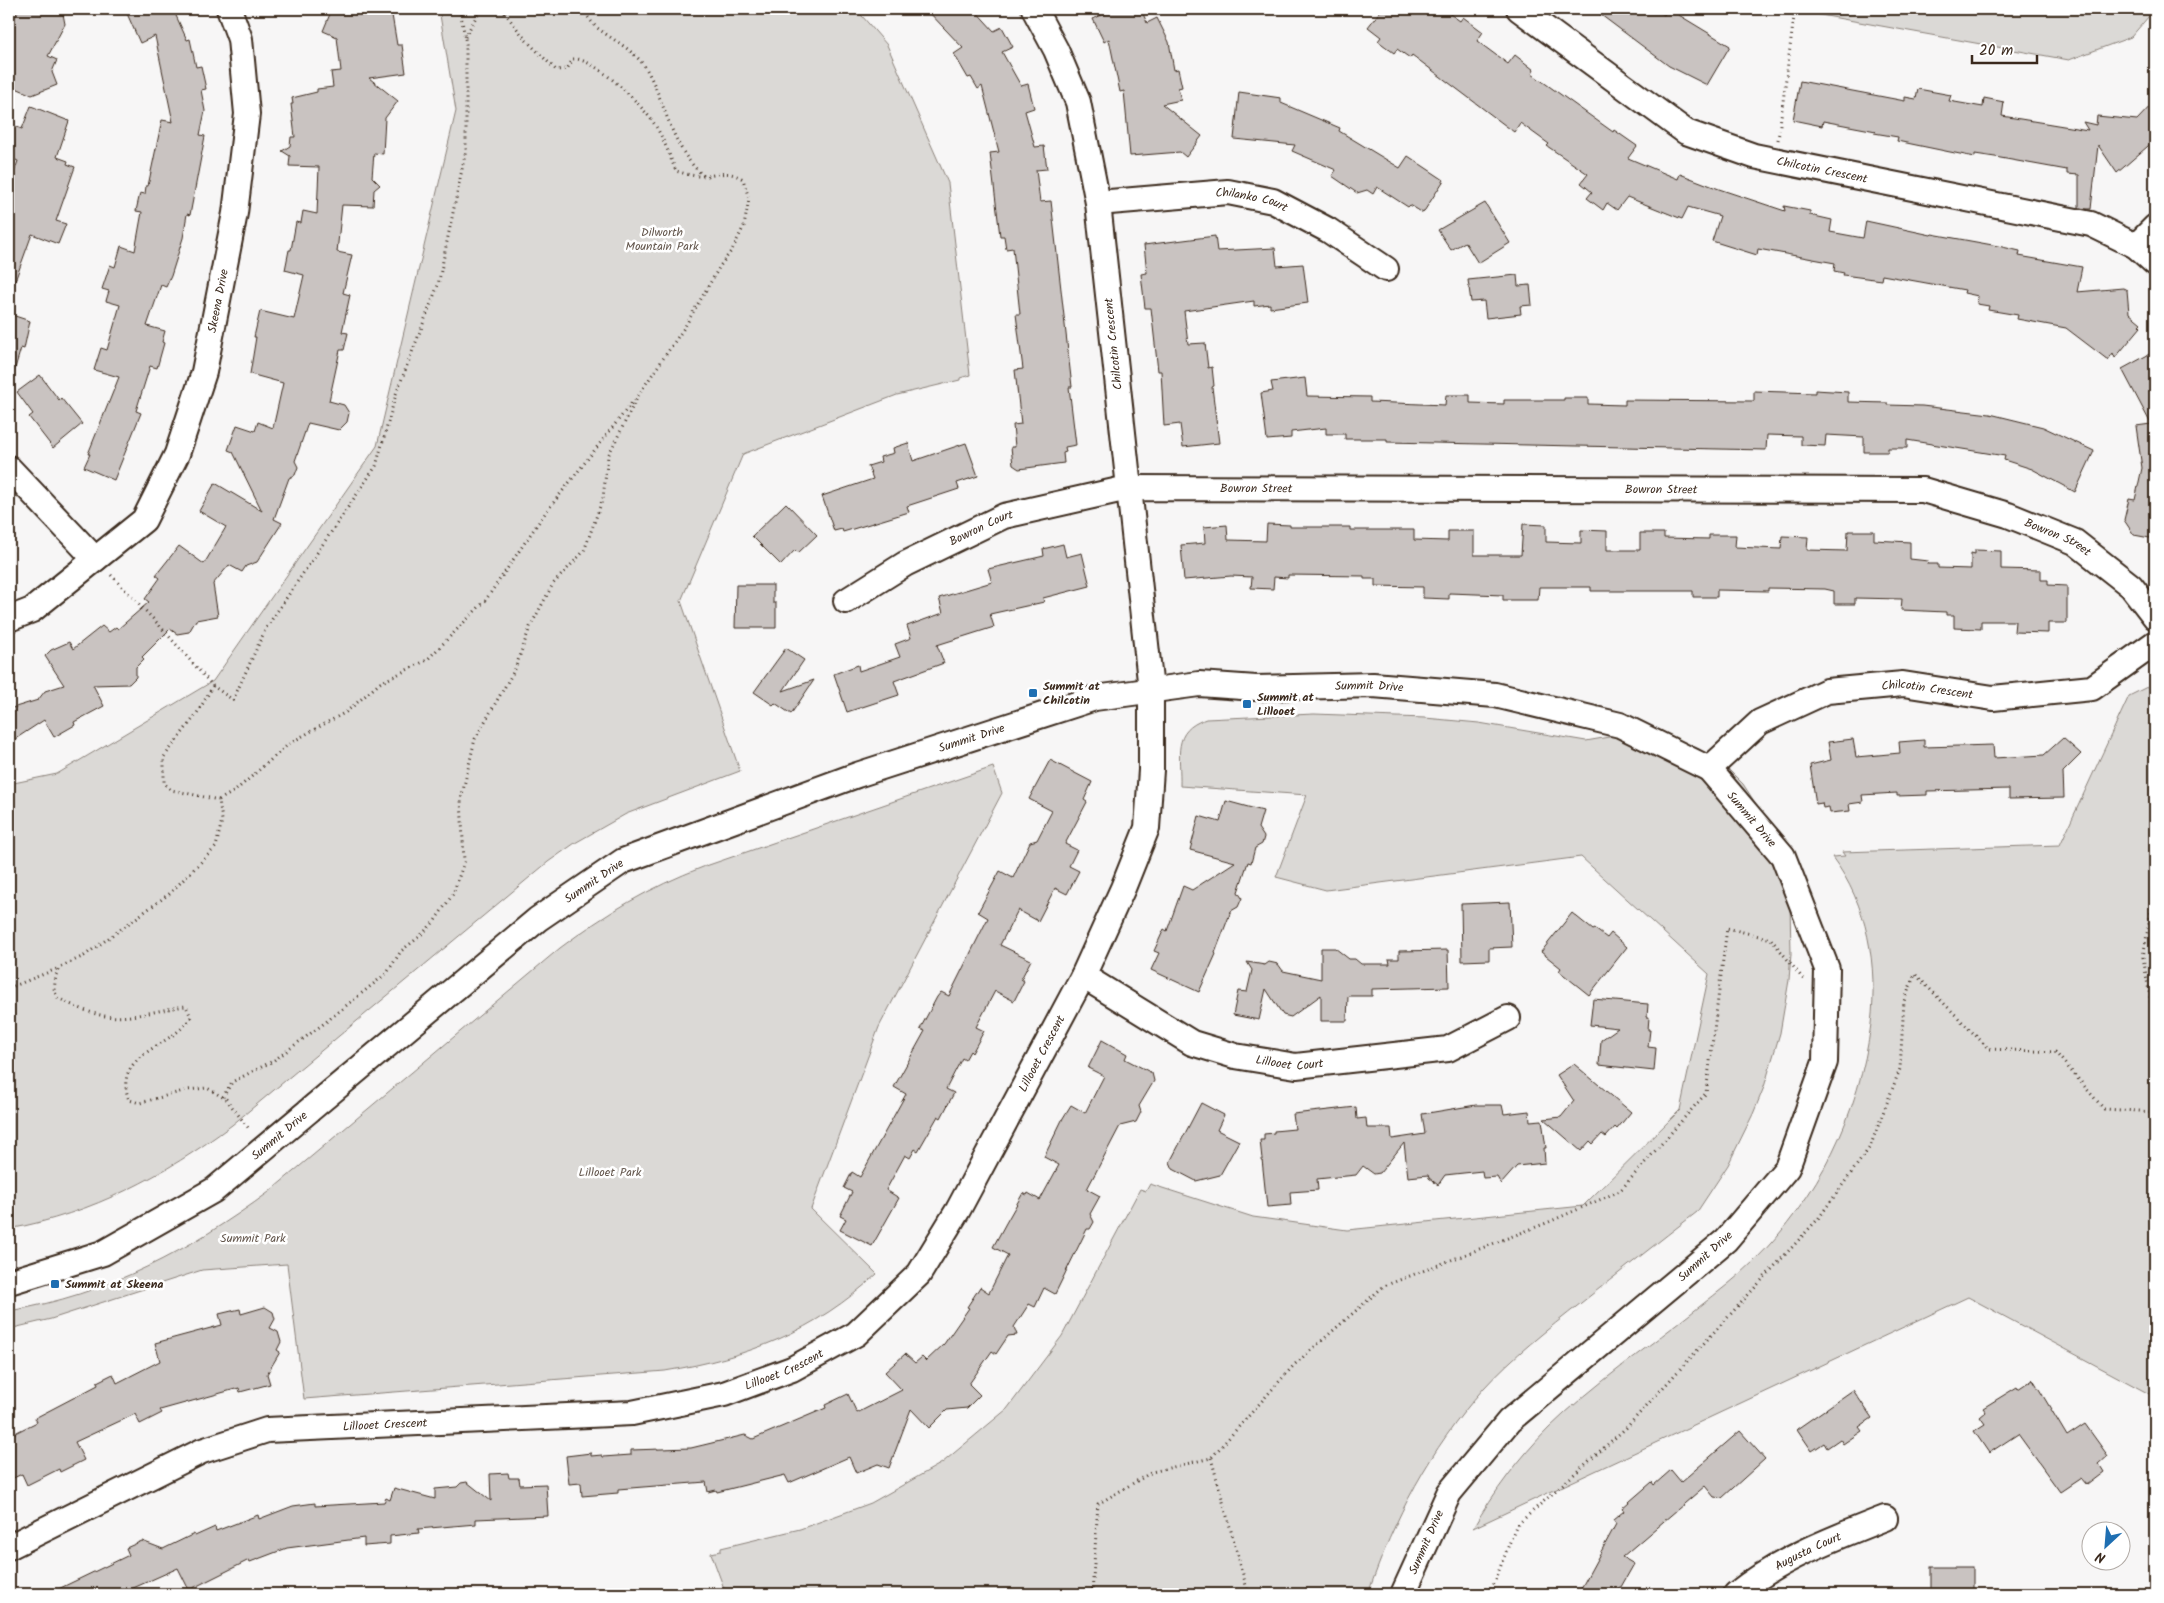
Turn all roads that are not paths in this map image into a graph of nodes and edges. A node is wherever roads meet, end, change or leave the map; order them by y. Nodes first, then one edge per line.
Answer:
1 (229, 9) edge
2 (1034, 9) edge
3 (1519, 9) edge
4 (1098, 203) junction
5 (2155, 227) edge
6 (2136, 246) junction
7 (2155, 263) edge
8 (1386, 269) dead end
9 (9, 468) edge
10 (1128, 488) junction
11 (94, 559) junction
12 (846, 601) dead end
13 (2155, 617) edge
14 (9, 619) edge
15 (2155, 643) edge
16 (1151, 690) junction
17 (1709, 769) junction
18 (1083, 976) junction
19 (1508, 1018) dead end
20 (9, 1282) edge
21 (1885, 1518) dead end
22 (9, 1547) edge
23 (1403, 1594) edge
24 (1736, 1594) edge

1 - 11 street, Skeena Drive
2 - 4 street, Chilcotin Crescent
3 - 6 street, Chilcotin Crescent
4 - 8 street, Chilanko Court
4 - 10 street, Chilcotin Crescent
5 - 6 street
6 - 7 street, Chilcotin Crescent
9 - 11 street
10 - 12 street, Bowron Court
10 - 13 street, Bowron Street
10 - 16 street, Chilcotin Crescent
11 - 14 street, Skeena Drive
15 - 17 street, Chilcotin Crescent
16 - 17 street, Summit Drive
16 - 18 street, Lillooet Crescent
16 - 20 street, Summit Drive
17 - 23 street, Summit Drive
18 - 19 street, Lillooet Court
18 - 22 street, Lillooet Crescent
21 - 24 street, Augusta Court

